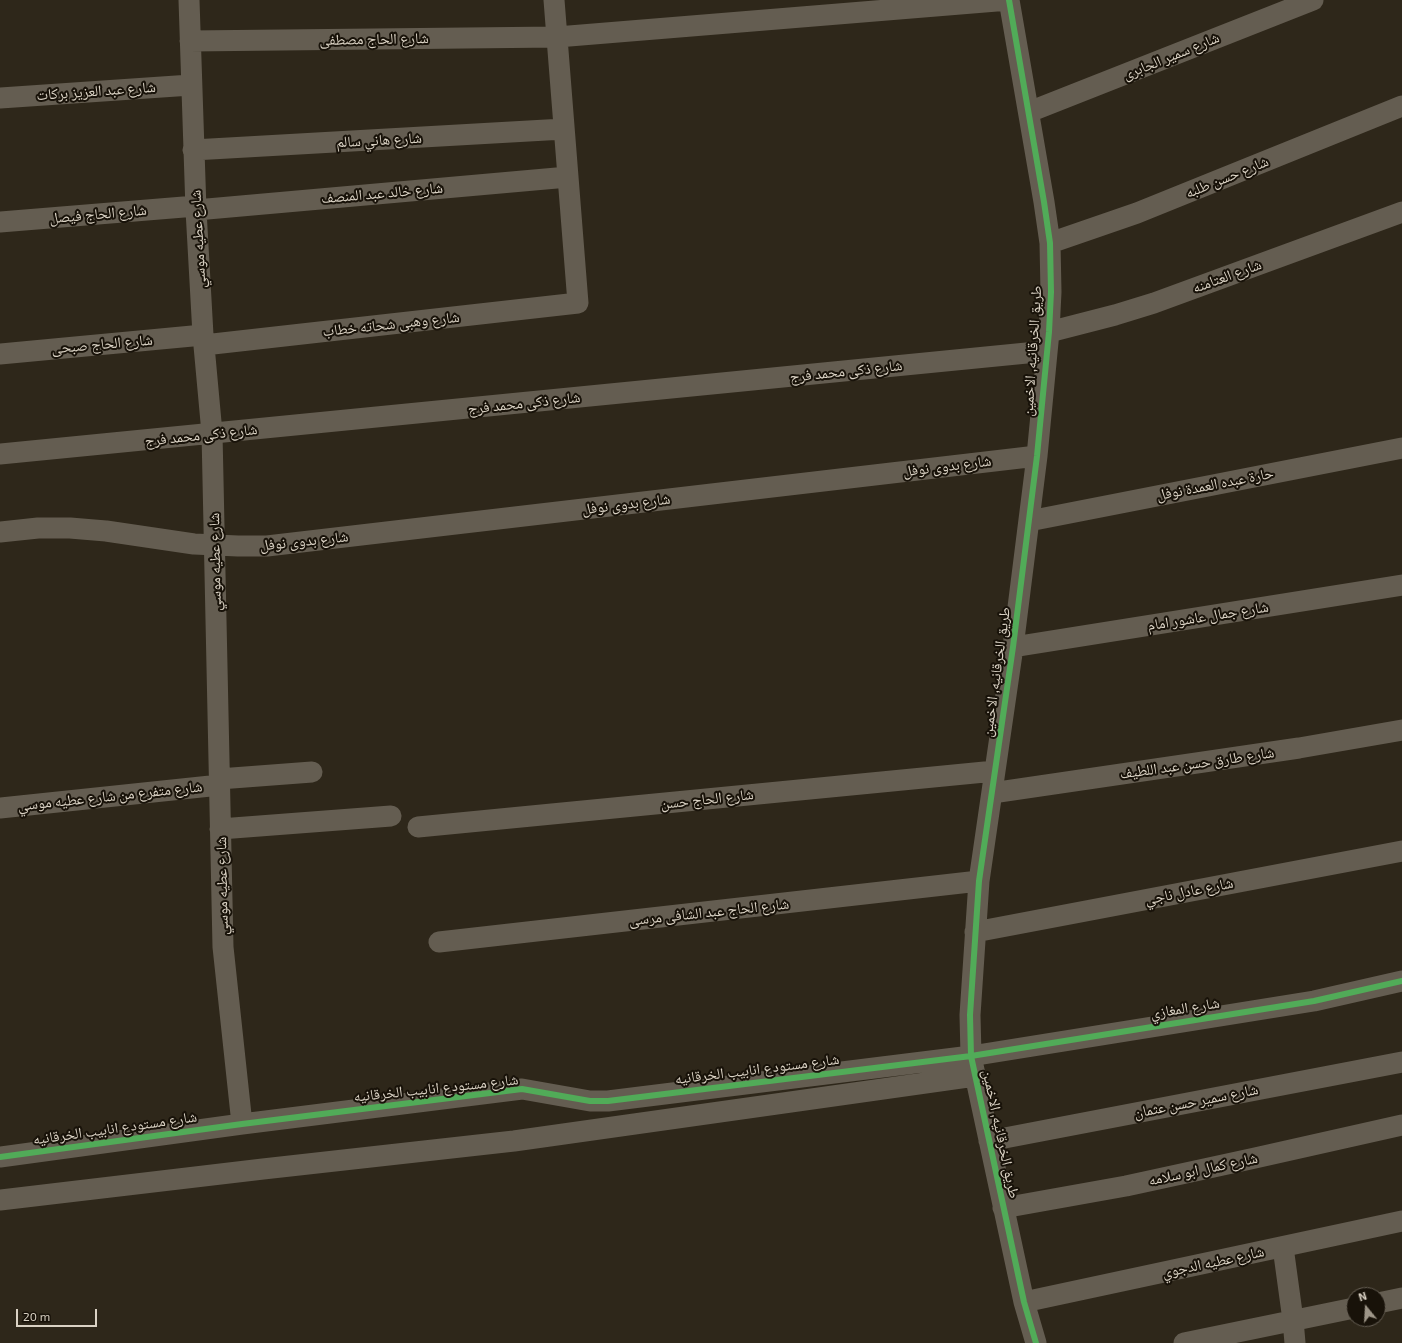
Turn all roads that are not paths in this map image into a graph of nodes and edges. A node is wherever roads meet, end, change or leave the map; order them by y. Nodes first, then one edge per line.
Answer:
1 (189, 0) edge
2 (554, 0) edge
3 (1009, 0) edge
4 (1314, 0) edge
5 (557, 37) junction
6 (190, 41) junction
7 (191, 85) junction
8 (0, 98) edge
9 (1402, 106) edge
10 (1030, 112) junction
11 (564, 129) junction
12 (193, 150) junction
13 (568, 177) junction
14 (196, 208) junction
15 (1402, 212) edge
16 (0, 222) edge
17 (1050, 243) junction
18 (204, 340) junction
19 (1048, 341) junction
20 (0, 354) edge
21 (212, 434) junction
22 (1402, 448) edge
23 (0, 454) edge
24 (1037, 456) junction
25 (1029, 521) junction
26 (0, 532) edge
27 (214, 545) junction
28 (1402, 585) edge
29 (1013, 647) junction
30 (1402, 730) edge
31 (995, 771) junction
32 (312, 772) dead end
33 (220, 782) junction
34 (992, 793) junction
35 (0, 808) edge
36 (391, 816) dead end
37 (418, 827) dead end
38 (220, 829) junction
39 (1402, 851) edge
40 (979, 881) junction
41 (975, 932) junction
42 (439, 942) dead end
43 (1402, 981) edge
44 (1402, 1062) edge
45 (973, 1066) junction
46 (242, 1124) junction
47 (1402, 1125) edge
48 (989, 1141) junction
49 (0, 1158) edge
50 (0, 1200) edge
51 (1003, 1208) junction
52 (1402, 1221) edge
53 (1283, 1247) junction
54 (1402, 1298) edge
55 (1386, 1301) edge
56 (1024, 1302) junction
57 (1346, 1310) edge
58 (1293, 1320) junction
59 (1036, 1343) edge
60 (1184, 1343) edge
61 (1295, 1343) edge

1 - 6 street, شارع عطيه موسي
2 - 5 street
3 - 5 street, شارع الحاج مصطفى
3 - 10 street, طريق الخرقانيه, الاخمين
4 - 10 street, شارع سمير الجابرى
5 - 6 street, شارع الحاج مصطفى
5 - 11 street
6 - 7 street, شارع عطيه موسي
7 - 8 street, شارع عبد العزيز بركات
7 - 12 street, شارع عطيه موسي
9 - 17 street, شارع حسن طلبه
10 - 17 street, طريق الخرقانيه, الاخمين
11 - 12 street, شارع هاني سالم
11 - 13 street
12 - 14 street, شارع عطيه موسي
13 - 14 street, شارع خالد عبد المنصف
13 - 18 street, شارع وهبى شحاته خطاب
14 - 16 street, شارع الحاج فيصل
14 - 18 street, شارع عطيه موسي
15 - 19 street, شارع العتامنه
17 - 19 street, طريق الخرقانيه, الاخمين
18 - 20 street, شارع الحاج صبحى
18 - 21 street, شارع عطيه موسي
19 - 21 street, شارع ذكى محمد فرج
19 - 24 street, طريق الخرقانيه, الاخمين
21 - 23 street, شارع ذكى محمد فرج
21 - 27 street, شارع عطيه موسي
22 - 25 street, حارة عبده العمدة نوفل
24 - 25 street, طريق الخرقانيه, الاخمين
24 - 27 street, شارع بدوى نوفل
25 - 29 street, طريق الخرقانيه, الاخمين
26 - 27 street, شارع بدوى نوفل
27 - 33 street, شارع عطيه موسي
28 - 29 street, شارع جمال عاشور امام
29 - 31 street, طريق الخرقانيه, الاخمين
30 - 34 street, شارع طارق حسن عبد اللطيف
31 - 34 street, طريق الخرقانيه, الاخمين
31 - 37 street, شارع الحاج حسن
32 - 33 street, شارع متفرع من شارع عطيه موسي
33 - 35 street, شارع متفرع من شارع عطيه موسي
33 - 38 street, شارع عطيه موسي
34 - 40 street, طريق الخرقانيه, الاخمين
36 - 38 street
38 - 46 street, شارع عطيه موسي
39 - 41 street, شارع عادل ناجي
40 - 41 street, طريق الخرقانيه, الاخمين
40 - 42 street, شارع الحاج عبد الشافى مرسى
41 - 45 street, طريق الخرقانيه, الاخمين
43 - 45 street, شارع المغازي
44 - 48 street, شارع سمير حسن عثمان
45 - 46 street, شارع مستودع انابيب الخرقانيه
45 - 48 street, طريق الخرقانيه, الاخمين
45 - 50 street
46 - 49 street, شارع مستودع انابيب الخرقانيه
47 - 51 street, شارع كمال ابو سلامه
48 - 51 street, طريق الخرقانيه, الاخمين
51 - 56 street, طريق الخرقانيه, الاخمين
52 - 53 street, شارع عطيه الدجوي
53 - 56 street, شارع عطيه الدجوي
53 - 58 street
54 - 55 street
56 - 59 street, طريق الخرقانيه, الاخمين
57 - 58 street
58 - 60 street
58 - 61 street

